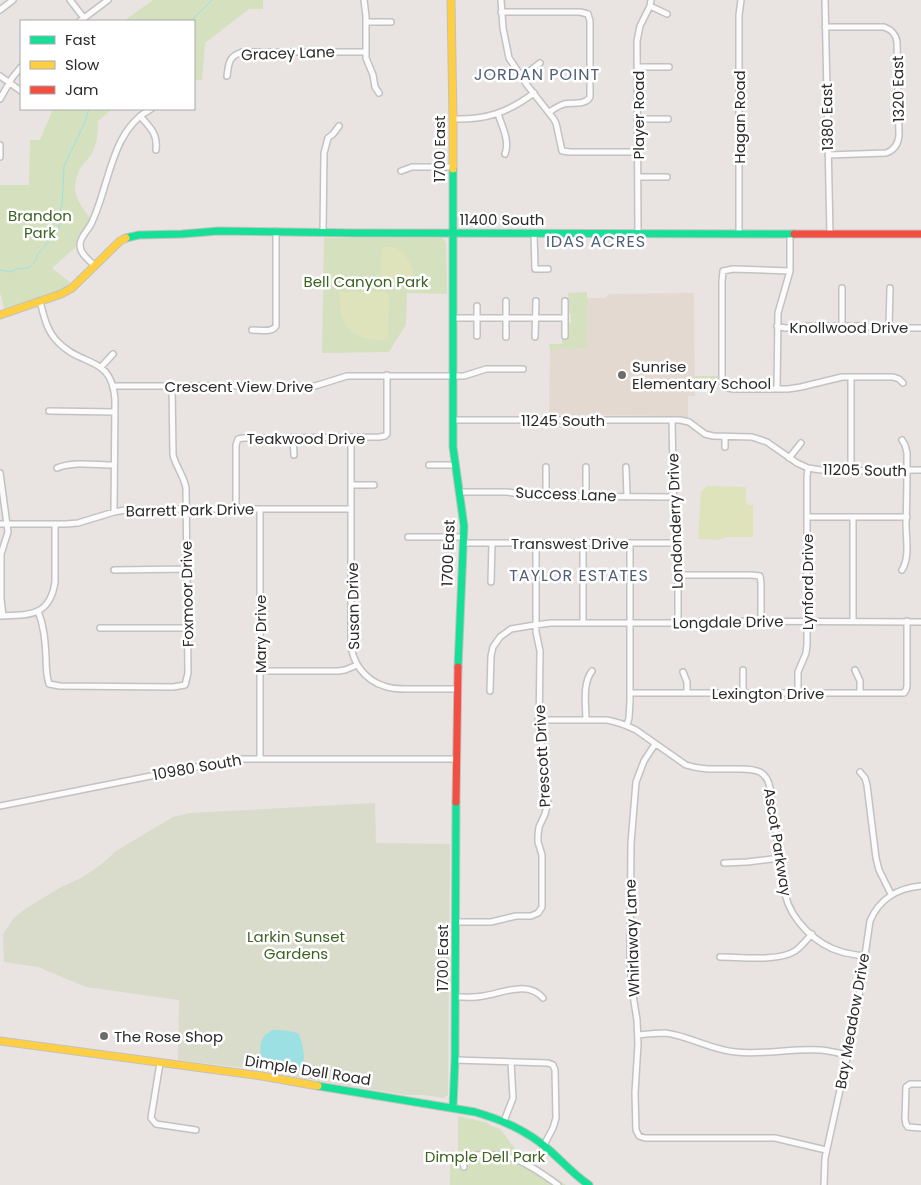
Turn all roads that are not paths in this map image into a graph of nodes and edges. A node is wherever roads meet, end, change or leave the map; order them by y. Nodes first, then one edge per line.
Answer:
1 (2, 0) edge
2 (13, 0) edge
3 (70, 0) edge
4 (108, 0) edge
5 (364, 0) edge
6 (451, 0) edge
7 (501, 0) edge
8 (651, 0) edge
9 (741, 0) edge
10 (825, 0) edge
11 (6, 5) junction
12 (650, 6) junction
13 (0, 10) edge
14 (501, 12) junction
15 (667, 14) dead end
16 (82, 20) edge
17 (366, 22) junction
18 (391, 22) dead end
19 (825, 27) junction
20 (366, 52) junction
21 (540, 63) dead end
22 (20, 67) edge
23 (637, 67) junction
24 (669, 67) dead end
25 (0, 76) edge
26 (227, 76) dead end
27 (522, 76) junction
28 (9, 83) junction
29 (20, 90) edge
30 (379, 93) dead end
31 (534, 93) junction
32 (0, 99) edge
33 (149, 110) edge
34 (549, 112) junction
35 (498, 114) junction
36 (140, 116) junction
37 (453, 119) junction
38 (637, 119) junction
39 (668, 119) dead end
40 (339, 126) dead end
41 (0, 145) edge
42 (156, 150) dead end
43 (638, 152) junction
44 (505, 154) dead end
45 (828, 155) junction
46 (0, 157) edge
47 (453, 167) junction
48 (402, 171) dead end
49 (638, 177) junction
50 (667, 177) dead end
51 (276, 231) junction
52 (323, 232) junction
53 (452, 232) junction
54 (534, 233) junction
55 (638, 233) junction
56 (739, 234) junction
57 (790, 234) junction
58 (830, 234) junction
59 (921, 234) edge
60 (95, 266) junction
61 (548, 269) dead end
62 (790, 271) junction
63 (842, 288) dead end
64 (890, 288) dead end
65 (506, 301) dead end
66 (536, 301) dead end
67 (565, 301) dead end
68 (40, 302) junction
69 (477, 306) dead end
70 (0, 315) edge
71 (453, 318) junction
72 (477, 318) junction
73 (506, 318) junction
74 (536, 318) junction
75 (565, 318) junction
76 (777, 326) junction
77 (842, 326) junction
78 (890, 328) junction
79 (921, 328) edge
80 (252, 330) dead end
81 (478, 336) dead end
82 (565, 336) dead end
83 (506, 337) dead end
84 (535, 337) dead end
85 (113, 354) dead end
86 (101, 368) junction
87 (523, 369) dead end
88 (387, 376) junction
89 (453, 376) junction
90 (851, 377) junction
91 (903, 383) dead end
92 (113, 386) junction
93 (172, 386) junction
94 (777, 388) junction
95 (49, 411) dead end
96 (114, 412) junction
97 (453, 420) junction
98 (672, 420) junction
99 (351, 437) junction
100 (725, 437) junction
101 (293, 438) junction
102 (902, 440) dead end
103 (801, 443) dead end
104 (725, 447) dead end
105 (294, 455) dead end
106 (789, 458) junction
107 (114, 465) junction
108 (429, 465) dead end
109 (454, 465) junction
110 (546, 467) dead end
111 (586, 467) dead end
112 (626, 467) dead end
113 (57, 468) dead end
114 (808, 468) junction
115 (921, 470) edge
116 (851, 471) junction
117 (907, 471) junction
118 (0, 473) edge
119 (351, 485) junction
120 (374, 485) dead end
121 (459, 492) junction
122 (546, 496) junction
123 (586, 496) junction
124 (627, 497) junction
125 (673, 497) junction
126 (186, 509) junction
127 (236, 509) junction
128 (260, 509) junction
129 (351, 509) junction
130 (114, 512) junction
131 (807, 517) junction
132 (853, 517) junction
133 (907, 517) junction
134 (0, 524) edge
135 (8, 524) junction
136 (55, 524) junction
137 (408, 537) dead end
138 (464, 540) junction
139 (492, 542) junction
140 (536, 543) junction
141 (583, 543) junction
142 (630, 543) junction
143 (677, 543) junction
144 (187, 569) junction
145 (114, 570) dead end
146 (902, 570) dead end
147 (678, 575) junction
148 (491, 582) dead end
149 (38, 611) junction
150 (2, 616) edge
151 (761, 621) junction
152 (807, 621) junction
153 (853, 621) junction
154 (907, 621) junction
155 (921, 622) edge
156 (583, 623) junction
157 (630, 623) junction
158 (678, 623) junction
159 (535, 624) junction
160 (100, 628) dead end
161 (188, 628) junction
162 (357, 666) junction
163 (260, 670) junction
164 (743, 670) dead end
165 (855, 670) dead end
166 (592, 671) dead end
167 (683, 672) dead end
168 (457, 689) junction
169 (490, 691) dead end
170 (630, 693) junction
171 (687, 693) junction
172 (742, 693) junction
173 (798, 693) junction
174 (860, 693) junction
175 (538, 720) junction
176 (586, 720) junction
177 (627, 725) junction
178 (655, 744) junction
179 (260, 758) junction
180 (456, 759) junction
181 (860, 772) dead end
182 (0, 806) edge
183 (780, 858) junction
184 (724, 863) dead end
185 (921, 886) edge
186 (891, 894) junction
187 (456, 922) junction
188 (812, 934) junction
189 (864, 956) junction
190 (720, 957) dead end
191 (455, 997) junction
192 (544, 998) dead end
193 (638, 1035) junction
194 (0, 1041) edge
195 (847, 1055) junction
196 (455, 1060) junction
197 (160, 1062) junction
198 (511, 1062) junction
199 (921, 1084) edge
200 (453, 1107) junction
201 (504, 1121) junction
202 (921, 1128) edge
203 (196, 1130) dead end
204 (544, 1146) junction
205 (826, 1150) junction
206 (461, 1158) junction
207 (450, 1160) dead end
208 (464, 1167) dead end
209 (585, 1184) edge
210 (558, 1185) edge
211 (824, 1185) edge

1 - 11 street
2 - 11 street
3 - 16 street
4 - 16 street
5 - 17 street
6 - 37 main road, 1700 East
7 - 14 street
8 - 12 street, Player Road
9 - 56 street, Hagan Road
10 - 19 street, 1380 East
11 - 13 street
12 - 15 street
12 - 23 street, Player Road
14 - 27 street
14 - 34 street
17 - 18 street
17 - 20 street
19 - 45 street, 1380 East
19 - 45 street, 1320 East
20 - 26 street, Gracey Lane
20 - 30 street
21 - 27 street
22 - 28 street
23 - 24 street
23 - 38 street, Player Road
25 - 28 street
27 - 31 street
28 - 29 street
28 - 32 street
31 - 34 street
31 - 35 street
33 - 36 street
34 - 43 street
35 - 37 street
35 - 44 street
36 - 42 street
36 - 60 street
37 - 47 main road, 1700 East
38 - 39 street
38 - 43 street, Player Road
40 - 52 street
41 - 46 street
43 - 49 street, Player Road
45 - 58 street, 1380 East
47 - 48 street
47 - 53 main road, 1700 East
49 - 50 street
49 - 55 street, Player Road
51 - 52 main road, 11400 South
51 - 60 main road, 11400 South
51 - 80 street
52 - 53 main road, 11400 South
53 - 54 main road, 11400 South
53 - 71 main road, 1700 East
54 - 55 main road, 11400 South
54 - 61 street
55 - 56 main road, 11400 South
56 - 57 main road, 11400 South
57 - 58 main road, 11400 South
57 - 62 street
58 - 59 main road, 11400 South
60 - 68 main road, 11400 South
62 - 76 street
62 - 94 street
63 - 77 street
64 - 78 street
65 - 73 street
66 - 74 street
67 - 75 street
68 - 70 main road, 11400 South
68 - 86 street
69 - 72 street
71 - 72 street
71 - 89 main road, 1700 East
72 - 73 street
72 - 81 street
73 - 74 street
73 - 83 street
74 - 75 street
74 - 84 street
75 - 82 street
76 - 77 street, Knollwood Drive
76 - 94 street
77 - 78 street, Knollwood Drive
78 - 79 street, Knollwood Drive
85 - 86 street
86 - 92 street
87 - 89 street, Crescent View Drive
88 - 89 street, Crescent View Drive
88 - 93 street, Crescent View Drive
88 - 99 street, Teakwood Drive
89 - 97 main road, 1700 East
90 - 91 street
90 - 94 street
90 - 116 street
92 - 93 street, Crescent View Drive
92 - 96 street
93 - 126 street, Foxmoor Drive
95 - 96 street
96 - 107 street
97 - 98 street, 11245 South
97 - 109 main road, 1700 East
98 - 100 street, 11205 South
98 - 125 street, Londonderry Drive
99 - 101 street, Teakwood Drive
99 - 119 street, Susan Drive
100 - 104 street
100 - 106 street, 11205 South
101 - 105 street
101 - 127 street, Teakwood Drive
102 - 117 street
103 - 106 street
106 - 114 street, 11205 South
107 - 113 street
107 - 130 street
108 - 109 street
109 - 121 main road, 1700 East
110 - 122 street
111 - 123 street
112 - 124 street
114 - 116 street, 11205 South
114 - 131 street, Lynford Drive
115 - 117 street, 11205 South
116 - 117 street, 11205 South
117 - 133 street
118 - 135 street
119 - 120 street
119 - 129 street, Susan Drive
121 - 122 street, Success Lane
121 - 138 main road, 1700 East
122 - 123 street, Success Lane
123 - 124 street, Success Lane
124 - 125 street, Success Lane
125 - 143 street, Londonderry Drive
126 - 127 street, Barrett Park Drive
126 - 130 street, Barrett Park Drive
126 - 144 street, Foxmoor Drive
127 - 128 street, Barrett Park Drive
128 - 129 street, Barrett Park Drive
128 - 163 street, Mary Drive
129 - 162 street, Susan Drive
130 - 136 street, Barrett Park Drive
131 - 132 street
131 - 152 street, Lynford Drive
132 - 133 street
132 - 153 street
133 - 146 street
134 - 135 street, Barrett Park Drive
135 - 136 street, Barrett Park Drive
135 - 150 street
136 - 149 street
137 - 138 street, Transwest Drive
138 - 139 street, Transwest Drive
138 - 168 main road, 1700 East
139 - 140 street, Transwest Drive
139 - 148 street
140 - 141 street, Transwest Drive
140 - 159 street, Prescott Drive
141 - 142 street, Transwest Drive
141 - 156 street
142 - 143 street, Transwest Drive
142 - 157 street
143 - 147 street, Londonderry Drive
144 - 145 street
144 - 161 street, Foxmoor Drive
147 - 151 street
147 - 158 street, Londonderry Drive
149 - 150 street
149 - 161 street, Foxmoor Drive
151 - 152 street, Longdale Drive
151 - 158 street, Longdale Drive
152 - 153 street, Longdale Drive
152 - 173 street, Lynford Drive
153 - 154 street, Longdale Drive
154 - 155 street, Longdale Drive
154 - 174 street, Lexington Drive
156 - 157 street, Longdale Drive
156 - 159 street, Longdale Drive
157 - 158 street, Longdale Drive
157 - 170 street
159 - 169 street, Longdale Drive
159 - 175 street, Prescott Drive
160 - 161 street
162 - 163 street
162 - 168 street, Susan Drive
163 - 179 street, Mary Drive
164 - 172 street
165 - 174 street
166 - 176 street
167 - 171 street
168 - 180 main road, 1700 East
170 - 171 street, Lexington Drive
170 - 177 street
171 - 172 street, Lexington Drive
172 - 173 street, Lexington Drive
173 - 174 street, Lexington Drive
175 - 176 street, Ascot Parkway
175 - 187 street, Prescott Drive
176 - 177 street, Ascot Parkway
177 - 178 street, Ascot Parkway
178 - 183 street, Ascot Parkway
178 - 193 street, Whirlaway Lane
179 - 180 street, 10980 South
179 - 182 street, 10980 South
180 - 187 main road, 1700 East
181 - 186 street
183 - 184 street
183 - 188 street, Ascot Parkway
185 - 186 street
186 - 189 street, Bay Meadow Drive
187 - 191 main road, 1700 East
188 - 189 street, Ascot Parkway
188 - 190 street
189 - 195 street, Bay Meadow Drive
191 - 192 street
191 - 196 main road, 1700 East
193 - 195 street
193 - 205 street, Whirlaway Lane
194 - 197 main road, Dimple Dell Road
195 - 205 street, Bay Meadow Drive
196 - 198 street
196 - 200 main road, 1700 East
197 - 200 main road, Dimple Dell Road
197 - 203 street
198 - 201 street
198 - 204 street
199 - 202 street
200 - 201 main road, Dimple Dell Road
201 - 204 main road, Dimple Dell Road
204 - 209 main road, Dimple Dell Road
205 - 211 street, Bay Meadow Drive
206 - 207 street
206 - 208 street
206 - 210 street

